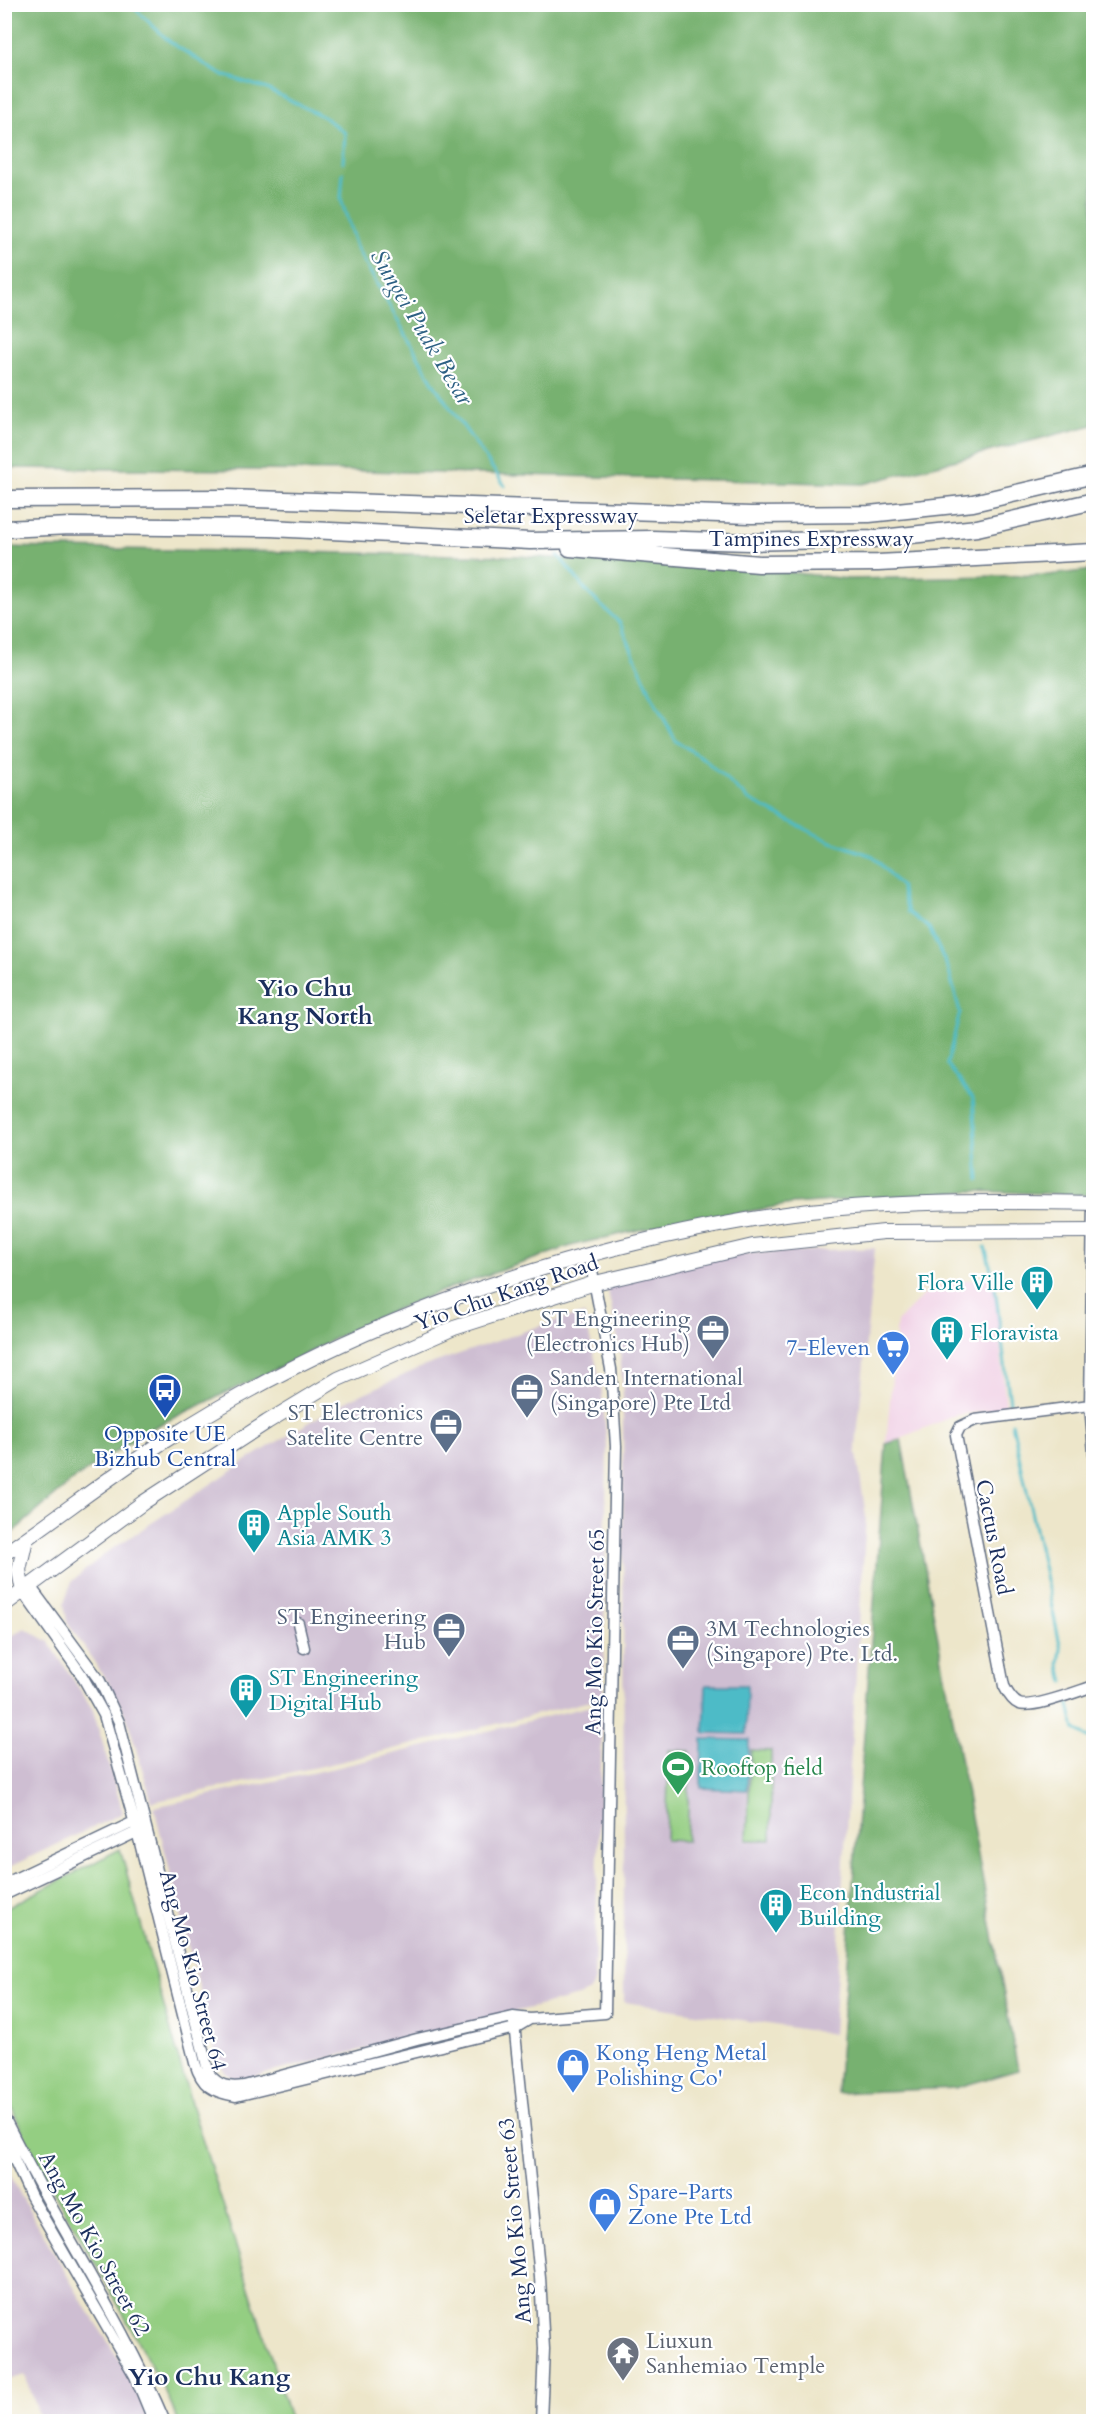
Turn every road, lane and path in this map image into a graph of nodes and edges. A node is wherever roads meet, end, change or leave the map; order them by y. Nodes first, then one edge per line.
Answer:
1 (1094, 475) edge
2 (4, 499) edge
3 (1094, 501) edge
4 (4, 529) edge
5 (530, 542) junction
6 (1094, 552) edge
7 (1093, 1203) edge
8 (1093, 1231) edge
9 (589, 1254) junction
10 (595, 1283) junction
11 (1092, 1334) edge
12 (1090, 1405) junction
13 (1094, 1454) edge
14 (26, 1539) junction
15 (4, 1554) edge
16 (4, 1576) edge
17 (24, 1585) junction
18 (4, 1605) edge
19 (298, 1623) dead end
20 (304, 1648) dead end
21 (1094, 1686) edge
22 (140, 1825) junction
23 (4, 1884) edge
24 (4, 1895) edge
25 (605, 2013) joint
26 (514, 2023) junction
27 (4, 2117) edge
28 (4, 2137) edge
29 (154, 2421) edge
30 (165, 2421) edge
31 (541, 2421) edge

1 - 2 highway, Seletar Expressway
3 - 5 highway, Seletar Expressway
4 - 5 highway, Seletar Expressway
5 - 6 highway, Tampines Expressway
7 - 8 street
7 - 9 main road, Yio Chu Kang Road
8 - 10 main road, Yio Chu Kang Road
8 - 11 street
9 - 10 street, Ang Mo Kio Street 65
9 - 14 main road, Yio Chu Kang Road
10 - 17 main road, Yio Chu Kang Road
10 - 25 street, Ang Mo Kio Street 65
11 - 12 street
12 - 13 street
12 - 21 street, Cactus Road
14 - 15 main road, Yio Chu Kang Road
14 - 17 main road
16 - 17 main road
17 - 18 main road, Yio Chu Kang Road
17 - 22 street, Ang Mo Kio Street 64
19 - 20 street
22 - 23 street
22 - 24 street
22 - 26 street, Ang Mo Kio Street 64
25 - 26 street, Ang Mo Kio Street 64
26 - 31 street, Ang Mo Kio Street 63
27 - 30 street, Ang Mo Kio Street 62
28 - 29 street, Ang Mo Kio Street 62

